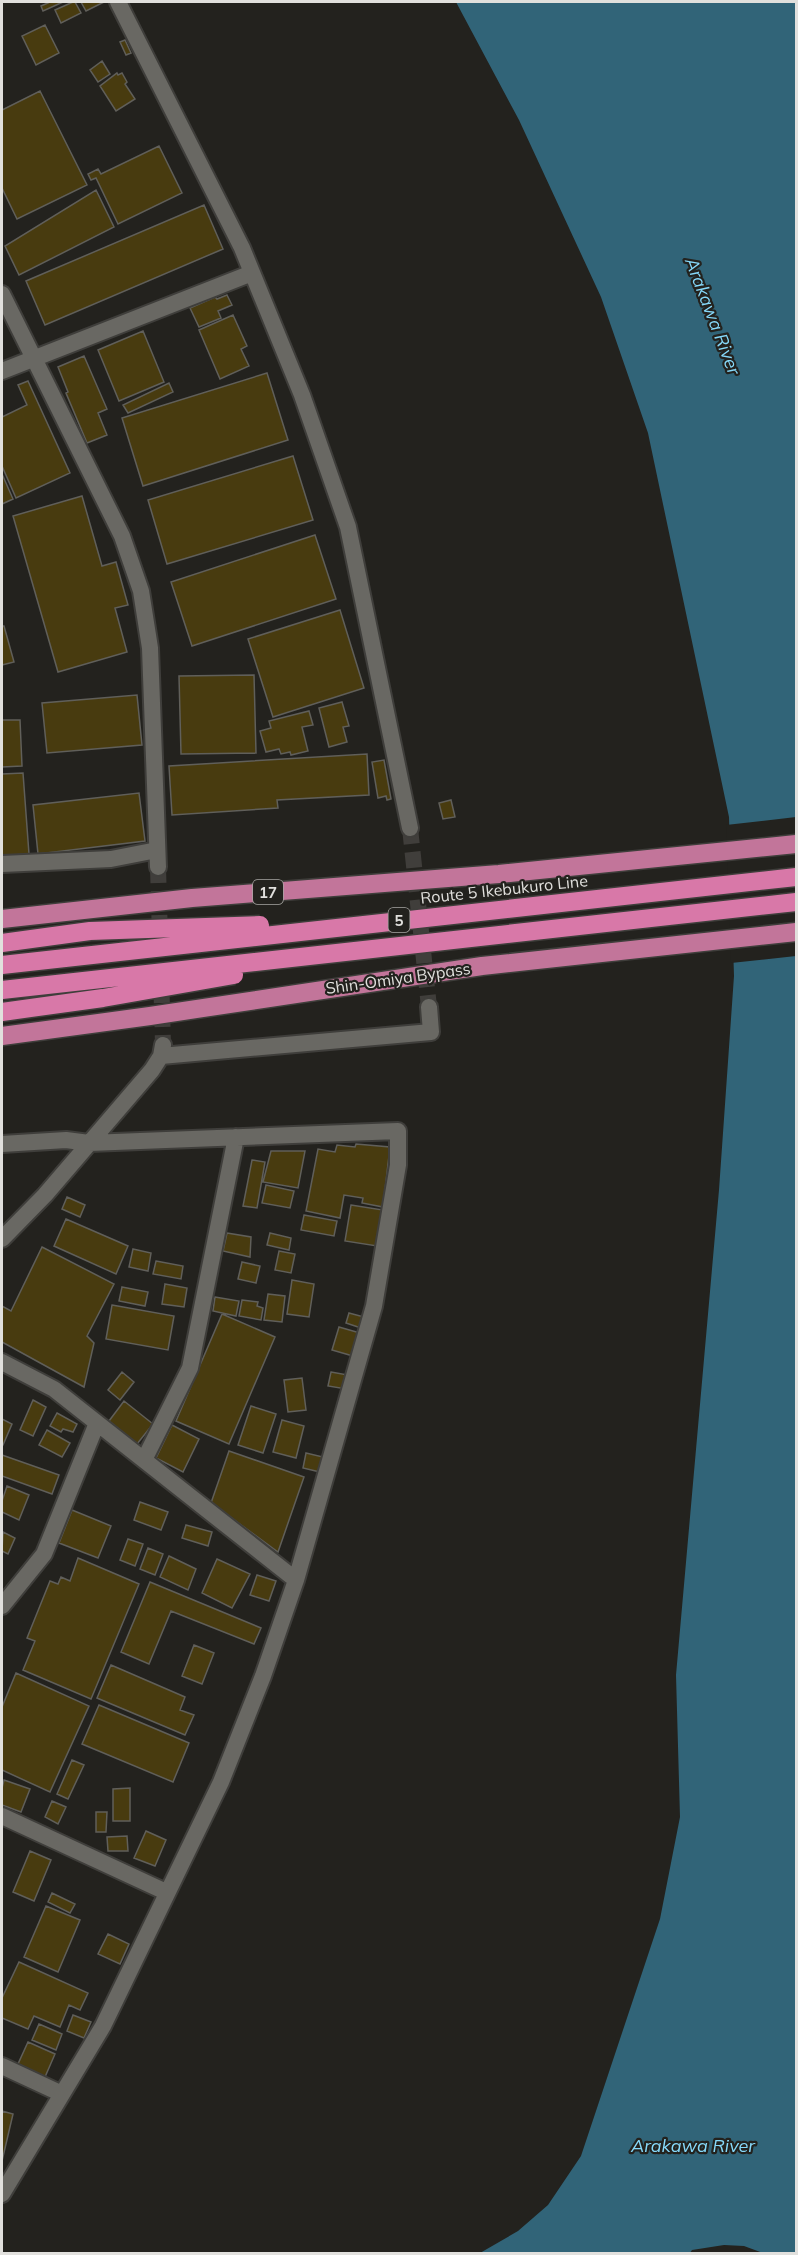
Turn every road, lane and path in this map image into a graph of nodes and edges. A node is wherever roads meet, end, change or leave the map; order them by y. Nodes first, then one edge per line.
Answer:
1 (118, 2) edge
2 (252, 273) junction
3 (2, 294) edge
4 (33, 358) junction
5 (2, 371) edge
6 (410, 828) tunnel mouth
7 (796, 844) edge
8 (2, 864) edge
9 (796, 877) edge
10 (796, 902) edge
11 (2, 919) edge
12 (403, 920) junction
13 (796, 932) edge
14 (2, 944) edge
15 (407, 945) junction
16 (2, 965) edge
17 (2, 990) edge
18 (429, 1006) tunnel mouth
19 (2, 1011) edge
20 (2, 1036) edge
21 (236, 1137) junction
22 (90, 1143) junction
23 (2, 1144) edge
24 (2, 1239) edge
25 (2, 1362) edge
26 (97, 1423) junction
27 (144, 1460) junction
28 (296, 1580) junction
29 (2, 1606) edge
30 (2, 1816) edge
31 (166, 1892) junction
32 (2, 2066) edge
33 (62, 2094) junction
34 (2, 2194) edge

1 - 2 street
2 - 4 street
2 - 6 street
3 - 4 street
4 - 5 street
4 - 8 street
7 - 11 highway, 17
9 - 12 highway, Route 5 Ikebukuro Line / 5, bridge
10 - 15 highway, 5, bridge
12 - 14 highway, bridge
12 - 16 highway, Route 5 Ikebukuro Line / 5, bridge
13 - 20 highway, Shin-Omiya Bypass
15 - 17 highway, 5, bridge
15 - 19 highway, bridge
18 - 22 street
21 - 22 street
21 - 27 street
21 - 28 street
22 - 23 street
22 - 24 street
25 - 26 street
26 - 27 street
26 - 29 street
27 - 28 street
28 - 31 street
30 - 31 street
31 - 33 street
32 - 33 street
33 - 34 street

